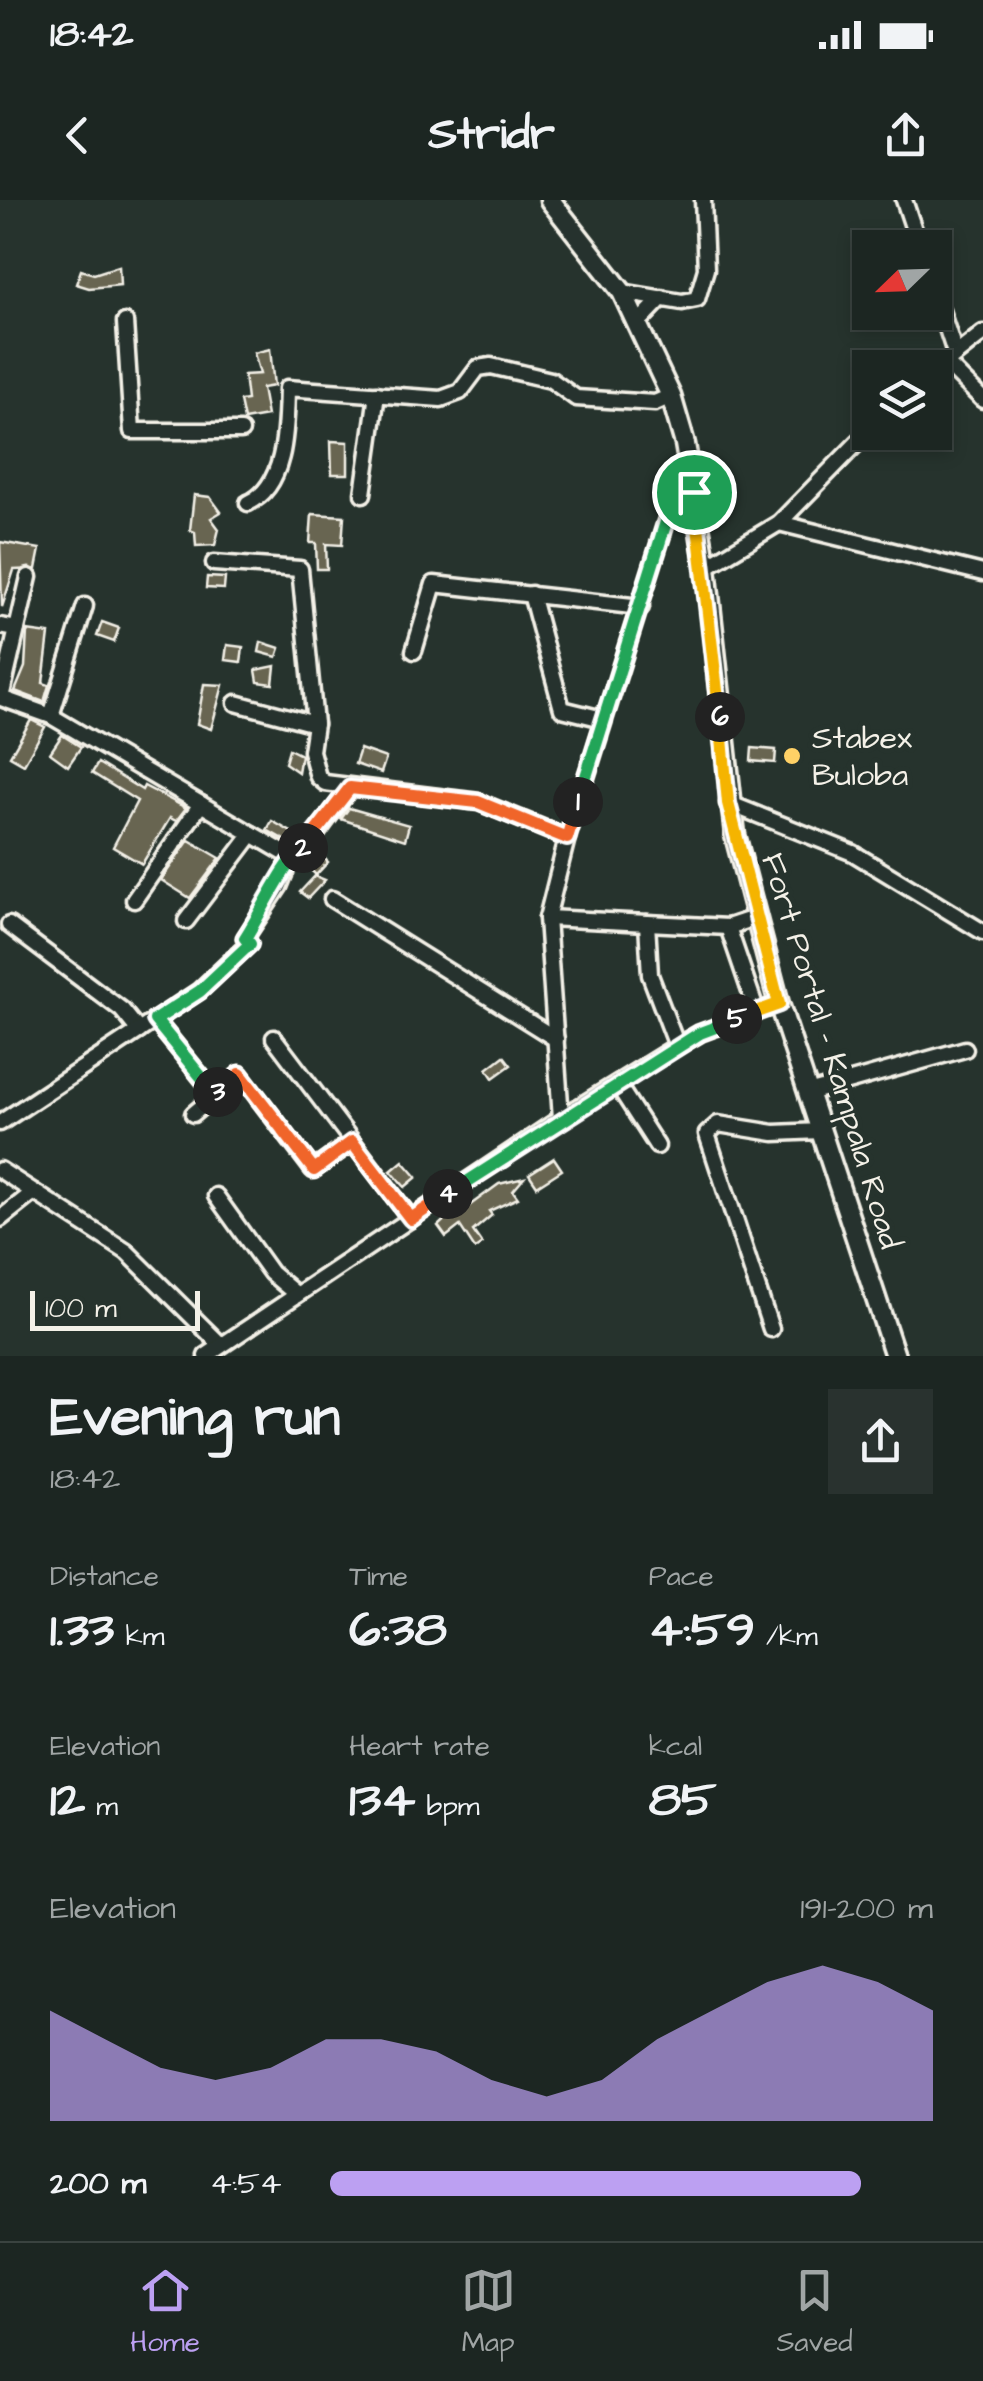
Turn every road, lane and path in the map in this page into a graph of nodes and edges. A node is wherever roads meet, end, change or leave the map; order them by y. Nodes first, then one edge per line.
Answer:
1 (550, 200) edge
2 (703, 200) edge
3 (904, 200) edge
4 (914, 230) edge
5 (622, 292) junction
6 (662, 298) junction
7 (125, 322) dead end
8 (638, 323) junction
9 (983, 333) edge
10 (952, 357) edge
11 (952, 369) edge
12 (377, 394) junction
13 (671, 396) junction
14 (983, 400) edge
15 (240, 432) dead end
16 (852, 448) edge
17 (694, 492) junction
18 (362, 494) dead end
19 (248, 503) dead end
20 (778, 523) junction
21 (214, 564) dead end
22 (706, 567) junction
23 (983, 573) edge
24 (28, 578) dead end
25 (532, 594) junction
26 (85, 606) dead end
27 (641, 607) junction
28 (0, 626) edge
29 (17, 630) junction
30 (414, 651) dead end
31 (236, 703) dead end
32 (51, 716) junction
33 (603, 719) junction
34 (314, 724) junction
35 (350, 788) junction
36 (728, 803) junction
37 (201, 804) junction
38 (252, 834) junction
39 (567, 838) junction
40 (292, 854) junction
41 (332, 899) dead end
42 (134, 900) dead end
43 (547, 918) junction
44 (755, 918) junction
45 (186, 921) dead end
46 (647, 923) junction
47 (9, 925) dead end
48 (728, 927) junction
49 (983, 932) edge
50 (779, 1004) junction
51 (757, 1012) junction
52 (155, 1020) junction
53 (138, 1031) junction
54 (274, 1038) dead end
55 (556, 1039) junction
56 (677, 1046) junction
57 (965, 1048) dead end
58 (617, 1084) junction
59 (808, 1093) junction
60 (216, 1095) junction
61 (193, 1114) dead end
62 (562, 1118) junction
63 (0, 1123) edge
64 (821, 1131) junction
65 (352, 1142) junction
66 (657, 1146) dead end
67 (0, 1170) edge
68 (34, 1192) junction
69 (216, 1196) dead end
70 (0, 1219) edge
71 (411, 1219) junction
72 (297, 1295) junction
73 (771, 1330) dead end
74 (221, 1345) junction
75 (206, 1356) edge
76 (895, 1356) edge

1 - 5 main road, Fort Portal - Kampala Road
2 - 6 street
3 - 4 street
5 - 6 street
5 - 8 main road, Fort Portal - Kampala Road
6 - 8 street
7 - 15 street
8 - 13 main road, Fort Portal - Kampala Road
9 - 10 street
11 - 14 street
12 - 13 street
12 - 18 street
12 - 19 street
13 - 17 main road, Fort Portal - Kampala Road
16 - 20 street
17 - 22 main road, Fort Portal - Kampala Road
17 - 27 street
20 - 22 street
20 - 23 street
21 - 34 street
22 - 36 main road, Fort Portal - Kampala Road
24 - 29 street
25 - 27 street
25 - 30 street
25 - 33 street
26 - 32 street
27 - 33 street
28 - 29 street
29 - 32 street
31 - 34 street
32 - 37 street
33 - 39 street
34 - 35 street
35 - 39 street
35 - 40 street
36 - 44 main road, Fort Portal - Kampala Road
36 - 49 street
37 - 38 street
37 - 42 street
38 - 40 street
38 - 45 street
39 - 43 street
40 - 52 street
41 - 55 street
43 - 46 street
43 - 55 street
44 - 48 street
44 - 50 main road, Fort Portal - Kampala Road
46 - 48 street
46 - 56 street
47 - 53 street
48 - 51 street
50 - 51 street
50 - 59 main road, Fort Portal - Kampala Road
51 - 56 street
52 - 53 street
52 - 60 street
53 - 63 street
54 - 65 street
55 - 62 street
56 - 58 street
57 - 59 street
58 - 62 street
58 - 66 street
59 - 64 main road, Fort Portal - Kampala Road
60 - 61 street
60 - 65 street
62 - 71 street
64 - 73 street
64 - 76 main road, Fort Portal - Kampala Road
65 - 71 street
67 - 68 street
68 - 70 street
68 - 74 street
69 - 72 street
71 - 72 street
72 - 74 street
74 - 75 street

